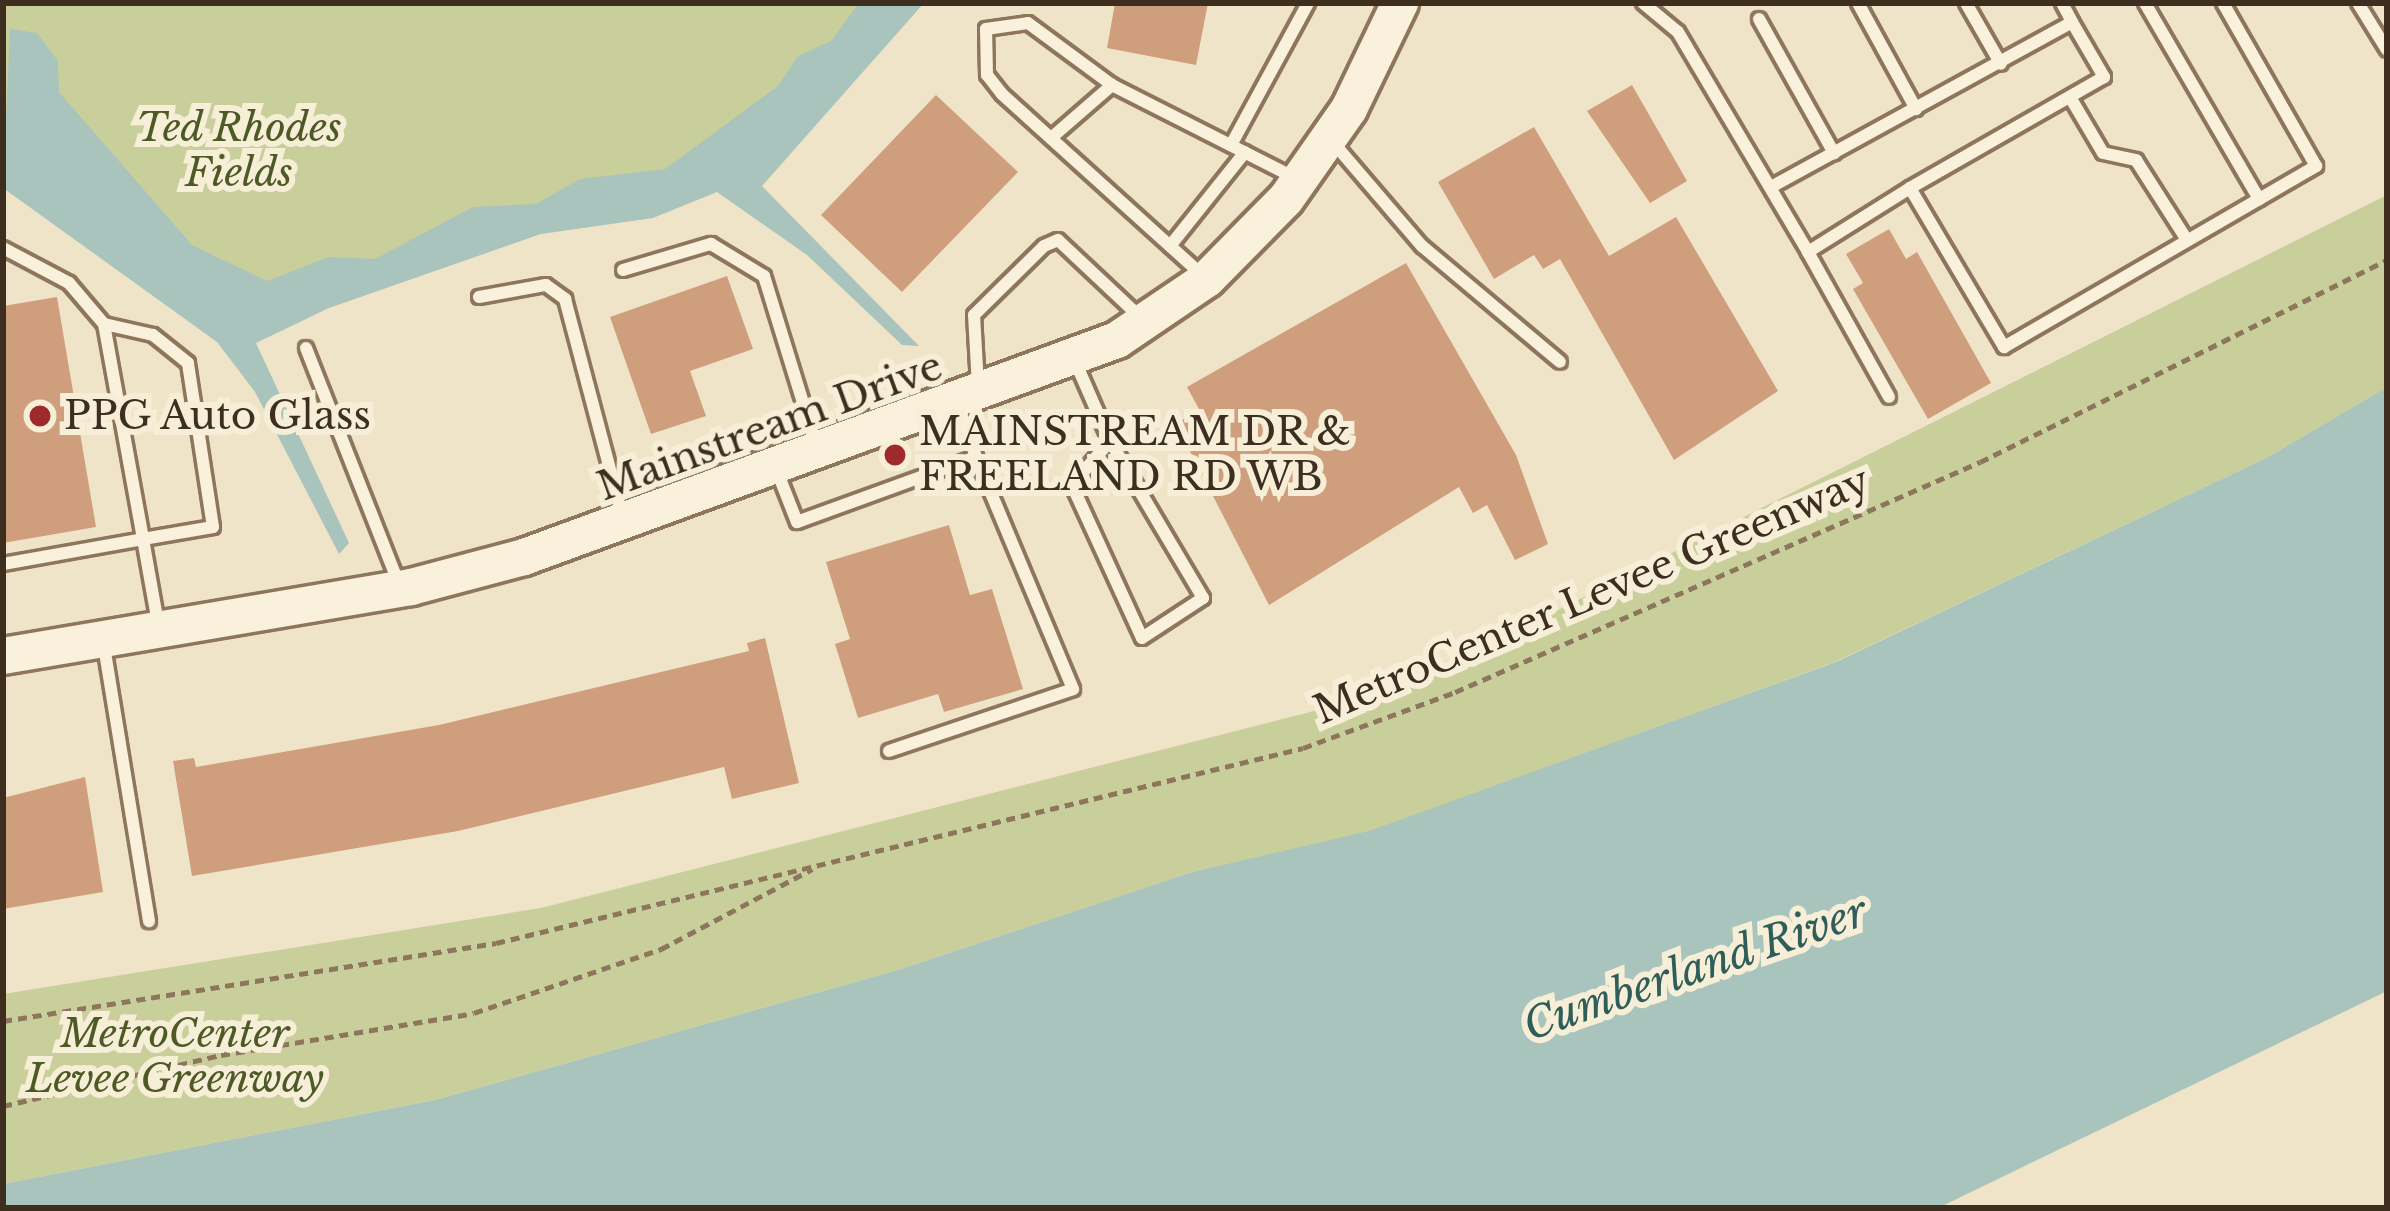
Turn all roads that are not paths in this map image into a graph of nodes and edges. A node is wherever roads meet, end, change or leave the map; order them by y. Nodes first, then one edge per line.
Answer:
1 (1308, 3) edge
2 (1400, 3) edge
3 (1643, 3) edge
4 (1858, 3) edge
5 (1966, 3) edge
6 (2062, 3) edge
7 (2145, 3) edge
8 (2223, 3) edge
9 (2358, 3) edge
10 (1759, 19) dead end
11 (2072, 22) junction
12 (2387, 50) edge
13 (2001, 64) junction
14 (1112, 85) junction
15 (2070, 97) junction
16 (1916, 109) junction
17 (1051, 138) junction
18 (1330, 139) junction
19 (1238, 148) junction
20 (1834, 153) junction
21 (1300, 181) junction
22 (1772, 187) junction
23 (1910, 188) junction
24 (2259, 199) junction
25 (2188, 240) junction
26 (1170, 246) junction
27 (3, 248) edge
28 (1808, 252) junction
29 (622, 270) dead end
30 (1207, 279) junction
31 (478, 297) dead end
32 (1146, 322) junction
33 (104, 325) junction
34 (306, 348) dead end
35 (1075, 359) junction
36 (1560, 362) dead end
37 (1889, 397) dead end
38 (969, 401) junction
39 (1111, 440) junction
40 (819, 454) junction
41 (976, 457) junction
42 (777, 470) junction
43 (625, 525) junction
44 (143, 539) junction
45 (3, 564) edge
46 (400, 589) junction
47 (160, 630) junction
48 (103, 639) junction
49 (3, 656) edge
50 (889, 751) dead end
51 (149, 921) dead end

1 - 19 lane
2 - 18 street, Mainstream Drive
3 - 22 lane
4 - 16 lane
5 - 13 lane
6 - 11 lane
7 - 24 lane
8 - 24 lane
9 - 12 lane
10 - 20 lane
11 - 13 lane
11 - 15 lane
13 - 16 lane
14 - 17 lane
14 - 17 lane
14 - 19 lane
15 - 23 lane
15 - 25 lane
16 - 20 lane
17 - 26 lane
18 - 21 street, Mainstream Drive
18 - 36 lane
19 - 21 lane
19 - 26 lane
20 - 22 lane
21 - 30 street, Mainstream Drive
22 - 28 lane
23 - 25 lane
23 - 28 lane
24 - 25 lane
26 - 30 lane
27 - 33 lane
28 - 37 lane
29 - 40 lane
30 - 32 street, Mainstream Drive
31 - 43 lane
32 - 35 street, Mainstream Drive
32 - 38 lane
33 - 44 lane
33 - 44 lane
34 - 46 lane
35 - 38 street, Mainstream Drive
35 - 39 lane
38 - 40 street, Mainstream Drive
38 - 41 lane
39 - 39 lane
40 - 42 street, Mainstream Drive
41 - 42 lane
41 - 50 lane
42 - 43 street, Mainstream Drive
43 - 46 street, Mainstream Drive
44 - 45 lane
44 - 47 lane
46 - 47 street, Mainstream Drive
47 - 48 street, Mainstream Drive
48 - 49 street, Mainstream Drive
48 - 51 lane

